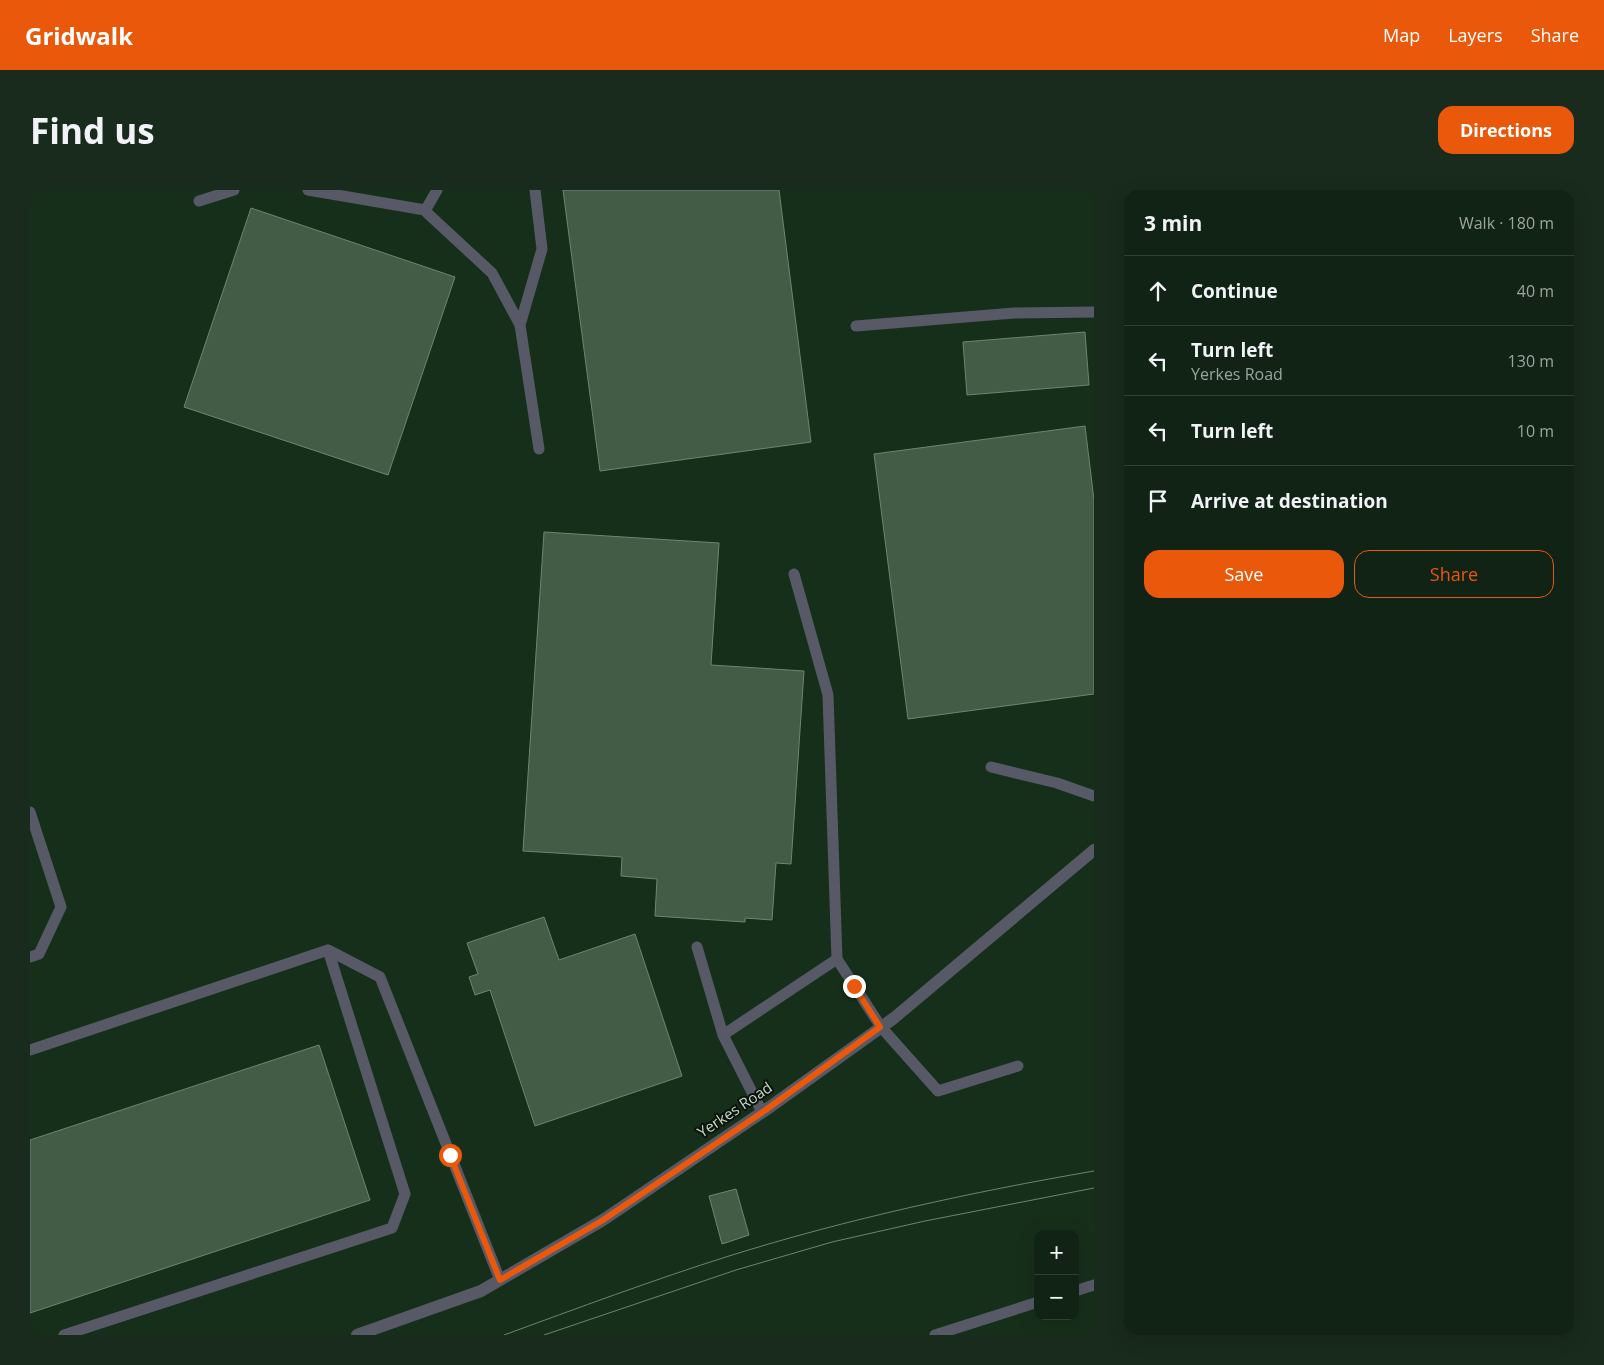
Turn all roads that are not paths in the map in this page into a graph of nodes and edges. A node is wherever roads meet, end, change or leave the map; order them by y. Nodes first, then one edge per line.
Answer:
1 (234, 190) edge
2 (308, 190) edge
3 (437, 190) edge
4 (535, 190) edge
5 (198, 202) dead end
6 (425, 210) junction
7 (1094, 312) edge
8 (520, 325) junction
9 (856, 326) dead end
10 (539, 450) dead end
11 (794, 574) dead end
12 (991, 767) dead end
13 (1094, 796) edge
14 (30, 812) edge
15 (1094, 850) edge
16 (697, 947) dead end
17 (328, 950) junction
18 (30, 957) edge
19 (837, 959) junction
20 (880, 1027) junction
21 (723, 1035) junction
22 (30, 1050) edge
23 (1018, 1066) dead end
24 (762, 1112) junction
25 (500, 1280) junction
26 (1094, 1285) edge
27 (1079, 1289) edge
28 (1034, 1303) edge
29 (64, 1335) edge
30 (357, 1335) edge
31 (935, 1335) edge

1 - 5 lane
2 - 6 lane
3 - 6 lane
4 - 8 lane
6 - 8 lane
7 - 9 lane
8 - 10 lane
11 - 19 lane
12 - 13 lane
14 - 18 lane
15 - 20 street, Yerkes Road
16 - 21 lane
17 - 22 lane
17 - 25 lane
17 - 29 lane
19 - 20 lane
19 - 21 lane
20 - 23 lane
20 - 24 street, Yerkes Road
21 - 24 lane
24 - 25 street, Yerkes Road
25 - 30 street, Yerkes Road
26 - 27 lane
28 - 31 lane

